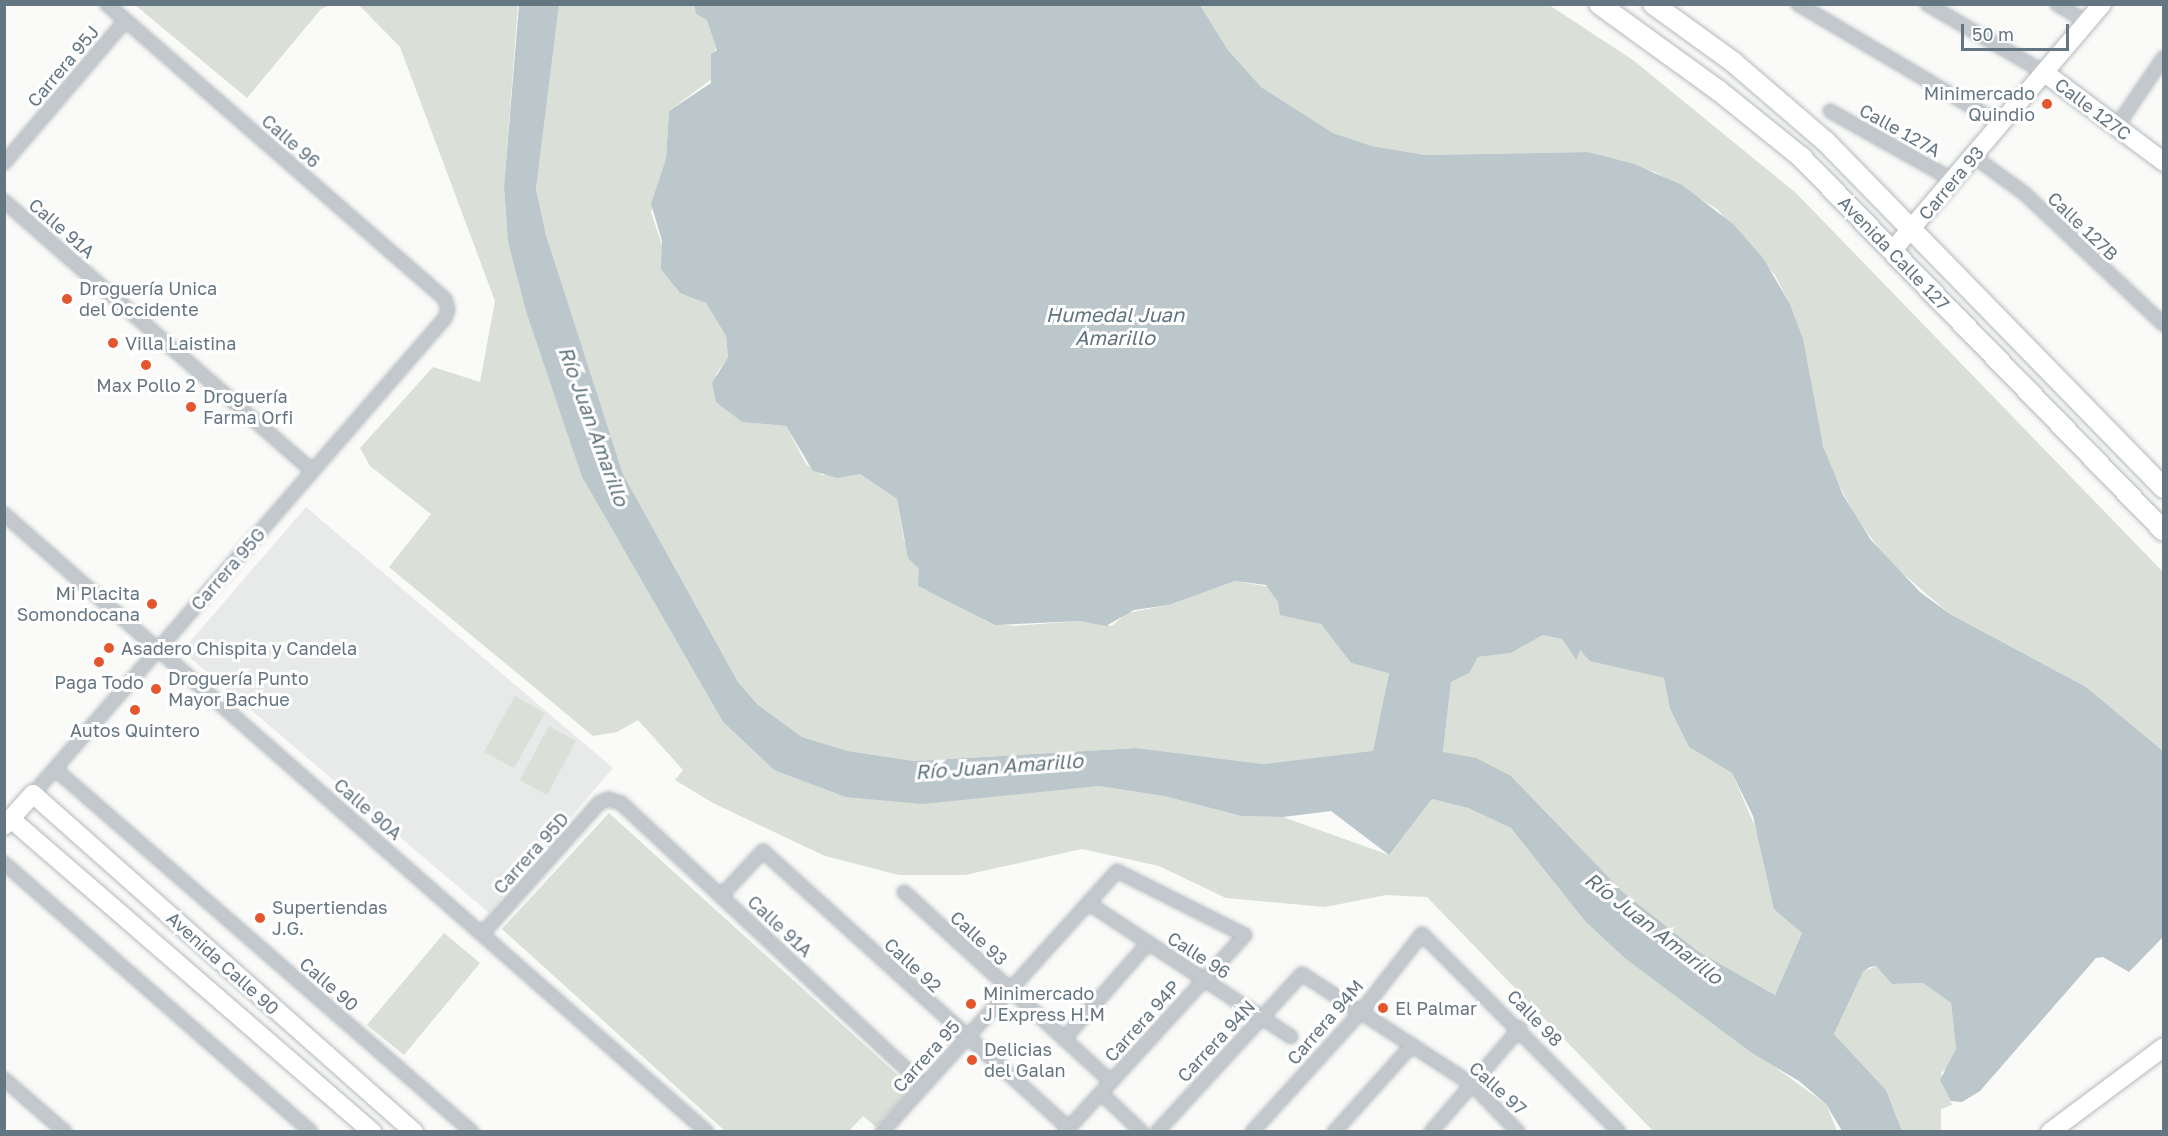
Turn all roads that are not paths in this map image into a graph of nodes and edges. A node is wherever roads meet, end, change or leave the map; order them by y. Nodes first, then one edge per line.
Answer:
1 (107, 4) edge
2 (1599, 4) edge
3 (1653, 4) edge
4 (1798, 4) edge
5 (1927, 4) edge
6 (2057, 4) edge
7 (2102, 4) edge
8 (125, 21) junction
9 (2087, 22) junction
10 (2163, 57) edge
11 (2045, 73) junction
12 (1830, 111) dead end
13 (2001, 124) junction
14 (2117, 126) junction
15 (1973, 156) junction
16 (2163, 162) edge
17 (4, 163) edge
18 (1953, 180) junction
19 (4, 201) edge
20 (1912, 227) junction
21 (1892, 251) junction
22 (448, 309) joint
23 (2161, 319) edge
24 (312, 471) junction
25 (2163, 488) edge
26 (4, 513) edge
27 (2163, 531) edge
28 (159, 649) junction
29 (55, 768) junction
30 (33, 794) junction
31 (608, 799) joint
32 (8, 823) edge
33 (4, 863) edge
34 (904, 892) dead end
35 (721, 897) junction
36 (1088, 903) junction
37 (482, 934) junction
38 (1422, 934) joint
39 (1245, 935) joint
40 (1148, 943) junction
41 (1302, 974) joint
42 (1204, 979) junction
43 (1009, 990) junction
44 (1361, 1012) junction
45 (1261, 1018) junction
46 (1520, 1028) junction
47 (1291, 1037) dead end
48 (966, 1038) junction
49 (1064, 1039) junction
50 (1412, 1045) junction
51 (2163, 1047) edge
52 (4, 1079) edge
53 (1111, 1082) junction
54 (923, 1085) junction
55 (1473, 1085) junction
56 (1101, 1093) junction
57 (1066, 1130) edge
58 (64, 1131) edge
59 (310, 1131) edge
60 (372, 1131) edge
61 (414, 1131) edge
62 (472, 1131) edge
63 (707, 1131) edge
64 (882, 1131) edge
65 (1142, 1131) edge
66 (1157, 1131) edge
67 (1252, 1131) edge
68 (1334, 1131) edge
69 (1431, 1131) edge
70 (1518, 1131) edge
71 (1619, 1131) edge
72 (2050, 1131) edge

1 - 8 street, Calle 96
2 - 21 main road, Avenida Calle 127
3 - 20 main road, Avenida Calle 127
4 - 13 street
5 - 11 street, Calle 127C
6 - 9 street
7 - 9 main road, Carrera 93
8 - 17 street, Carrera 95J
8 - 22 street, Calle 96
9 - 11 main road, Carrera 93
10 - 14 street
11 - 13 main road, Carrera 93
11 - 14 main road, Calle 127C
12 - 18 street, Calle 127A
13 - 15 main road, Carrera 93
14 - 16 main road, Calle 127C
15 - 18 main road, Carrera 93
15 - 23 street, Calle 127B
18 - 20 main road, Carrera 93
19 - 24 street, Calle 91A
20 - 21 main road, Carrera 93
20 - 25 main road, Avenida Calle 127
21 - 27 main road, Avenida Calle 127
22 - 24 street, Carrera 95G
24 - 28 street, Carrera 95G
26 - 28 street, Calle 90A
28 - 29 street, Carrera 95G
28 - 37 street, Calle 90A
29 - 30 street, Carrera 95G
29 - 62 street, Calle 90
30 - 32 main road, Carrera 95G
30 - 61 main road, Avenida Calle 90
31 - 35 street, Calle 91A
31 - 37 street, Carrera 95D
32 - 60 main road, Avenida Calle 90
33 - 59 street
34 - 43 street, Calle 93
35 - 48 street, Calle 92
35 - 54 street, Calle 91A
36 - 39 street, Carrera 95
36 - 40 street, Calle 96
36 - 43 street, Carrera 95
37 - 63 street, Calle 90A
38 - 44 street, Carrera 94M
38 - 46 street, Calle 98
39 - 42 street, Carrera 94P
40 - 42 street, Calle 96
40 - 49 street
41 - 44 street, Calle 97
41 - 45 street, Carrera 94N
42 - 45 street, Calle 96
42 - 53 street, Carrera 94P
43 - 48 street, Carrera 95
43 - 49 street, Calle 93
44 - 50 street, Calle 97
44 - 67 street, Carrera 94M
45 - 47 street, Calle 96
45 - 66 street, Carrera 94N
46 - 55 street
46 - 71 street, Calle 98
48 - 54 street, Carrera 95
48 - 57 street, Calle 92
49 - 53 street, Calle 93
50 - 55 street, Calle 97
50 - 68 street
51 - 72 main road
52 - 58 street
53 - 56 street, Carrera 94P
54 - 64 street, Carrera 95
55 - 69 street
55 - 70 street, Calle 97
56 - 57 street, Carrera 94P
56 - 65 street

